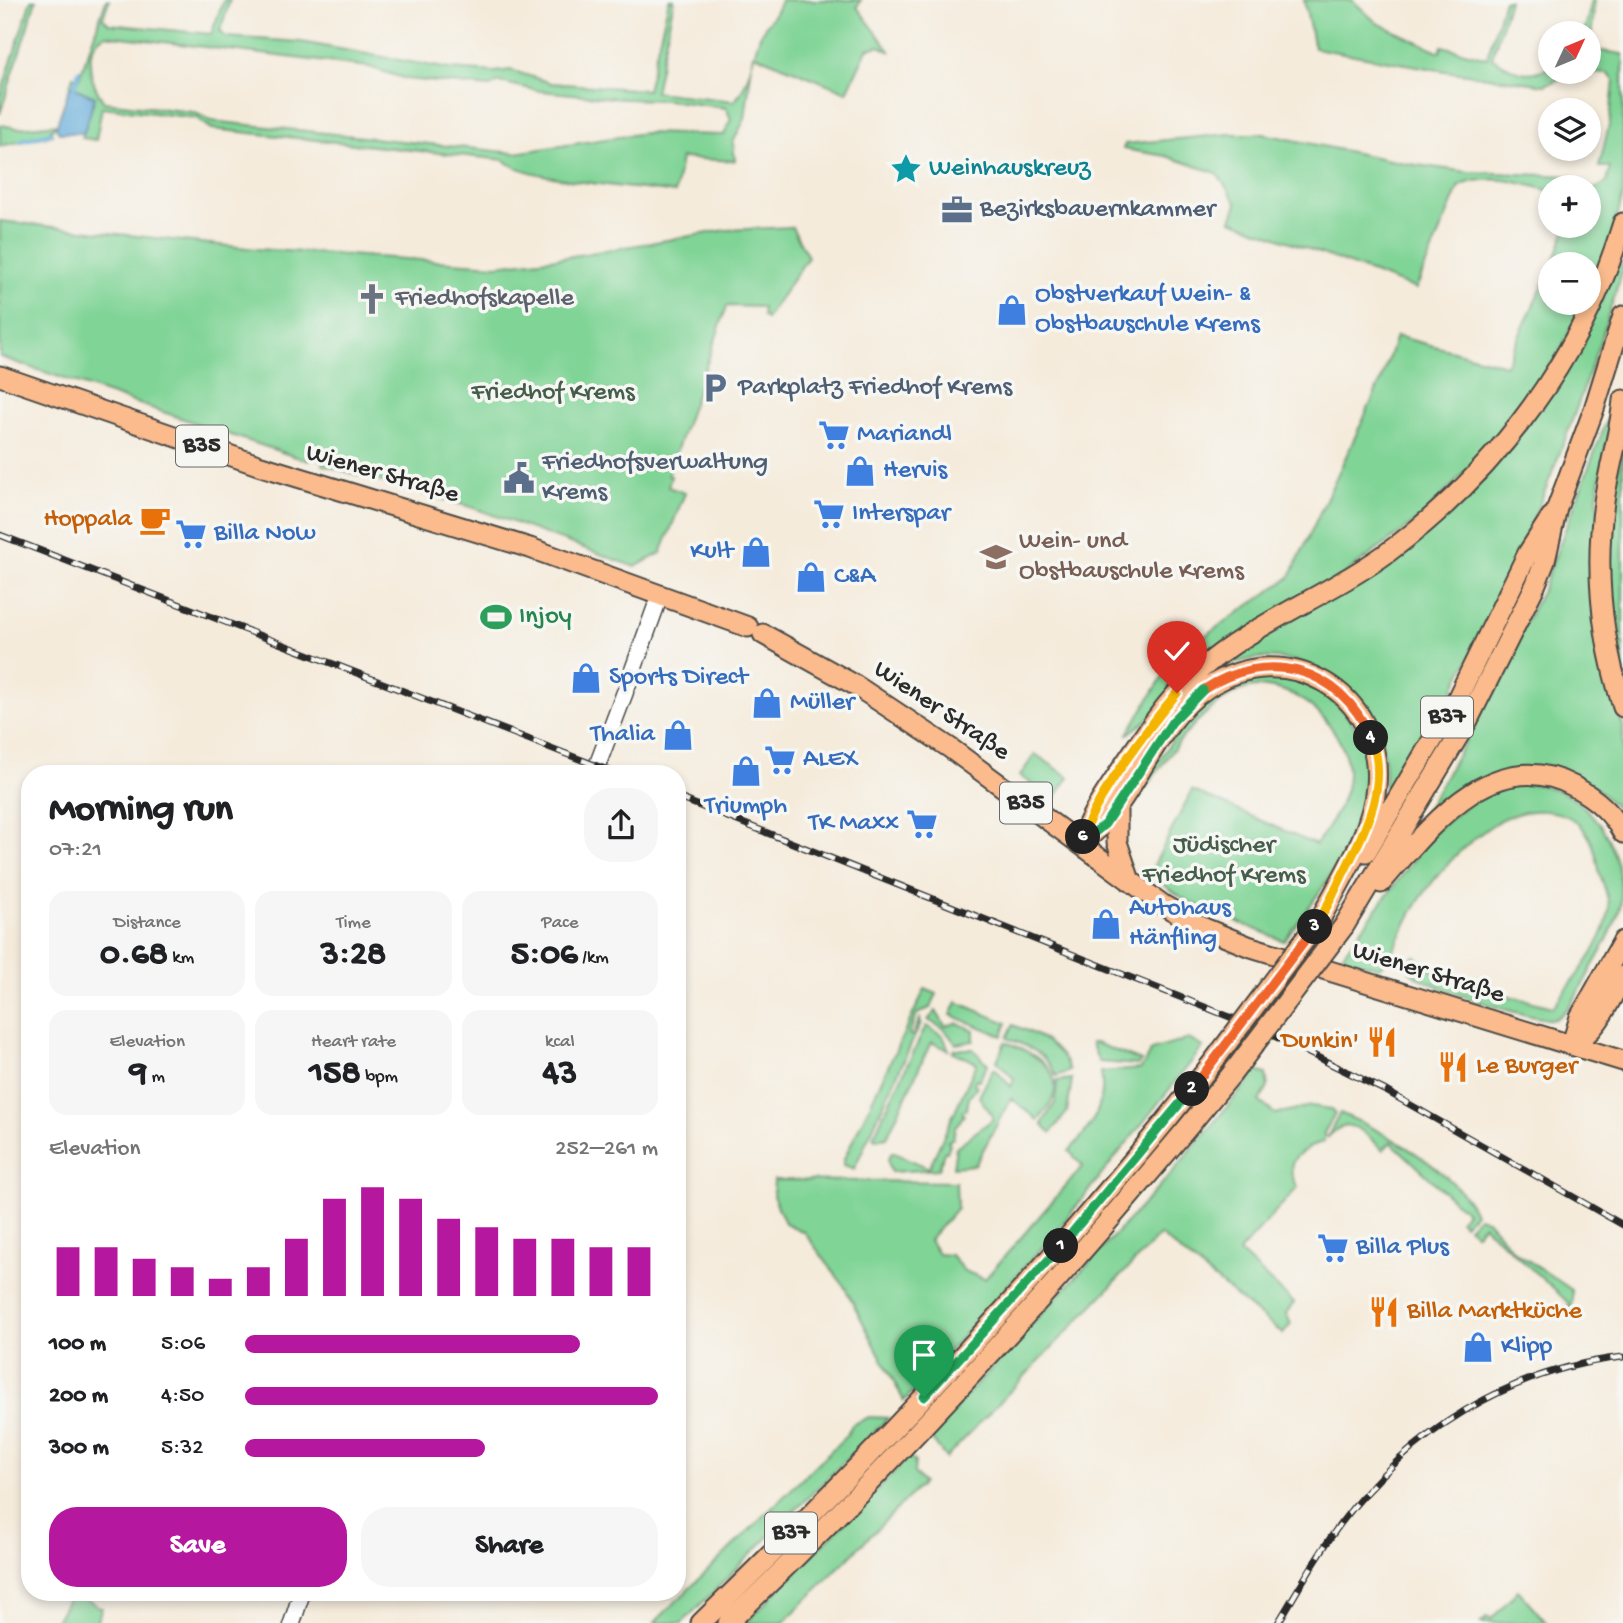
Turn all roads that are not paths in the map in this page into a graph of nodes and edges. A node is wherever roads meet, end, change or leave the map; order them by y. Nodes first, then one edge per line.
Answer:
1 (1623, 223) edge
2 (1623, 316) edge
3 (0, 376) edge
4 (1623, 400) edge
5 (1557, 508) junction
6 (660, 595) junction
7 (1623, 707) edge
8 (597, 765) edge
9 (1118, 804) junction
10 (1623, 833) edge
11 (1081, 844) junction
12 (1130, 881) junction
13 (1321, 918) junction
14 (1344, 926) junction
15 (1623, 941) edge
16 (1623, 976) edge
17 (1572, 1044) junction
18 (1623, 1061) edge
19 (930, 1405) junction
20 (886, 1451) junction
21 (299, 1601) edge
22 (292, 1623) edge
23 (701, 1623) edge
24 (728, 1623) edge

1 - 11 main road
2 - 5 main road, B37
3 - 6 main road, Wiener Straße / B35
4 - 7 main road
5 - 13 main road, B37
5 - 14 main road, B37
6 - 8 street
6 - 11 main road, Wiener Straße / B35
9 - 11 main road
9 - 12 main road
9 - 13 main road
10 - 14 main road
11 - 12 main road, Wiener Straße / B35
12 - 17 main road, Wiener Straße / B35
13 - 19 main road, B37, bridge
14 - 19 main road, B37, bridge
15 - 17 main road
16 - 17 main road
17 - 18 main road, Wiener Straße / B35
19 - 20 main road, B37
20 - 23 main road, B37
20 - 24 main road, B37
21 - 22 street

